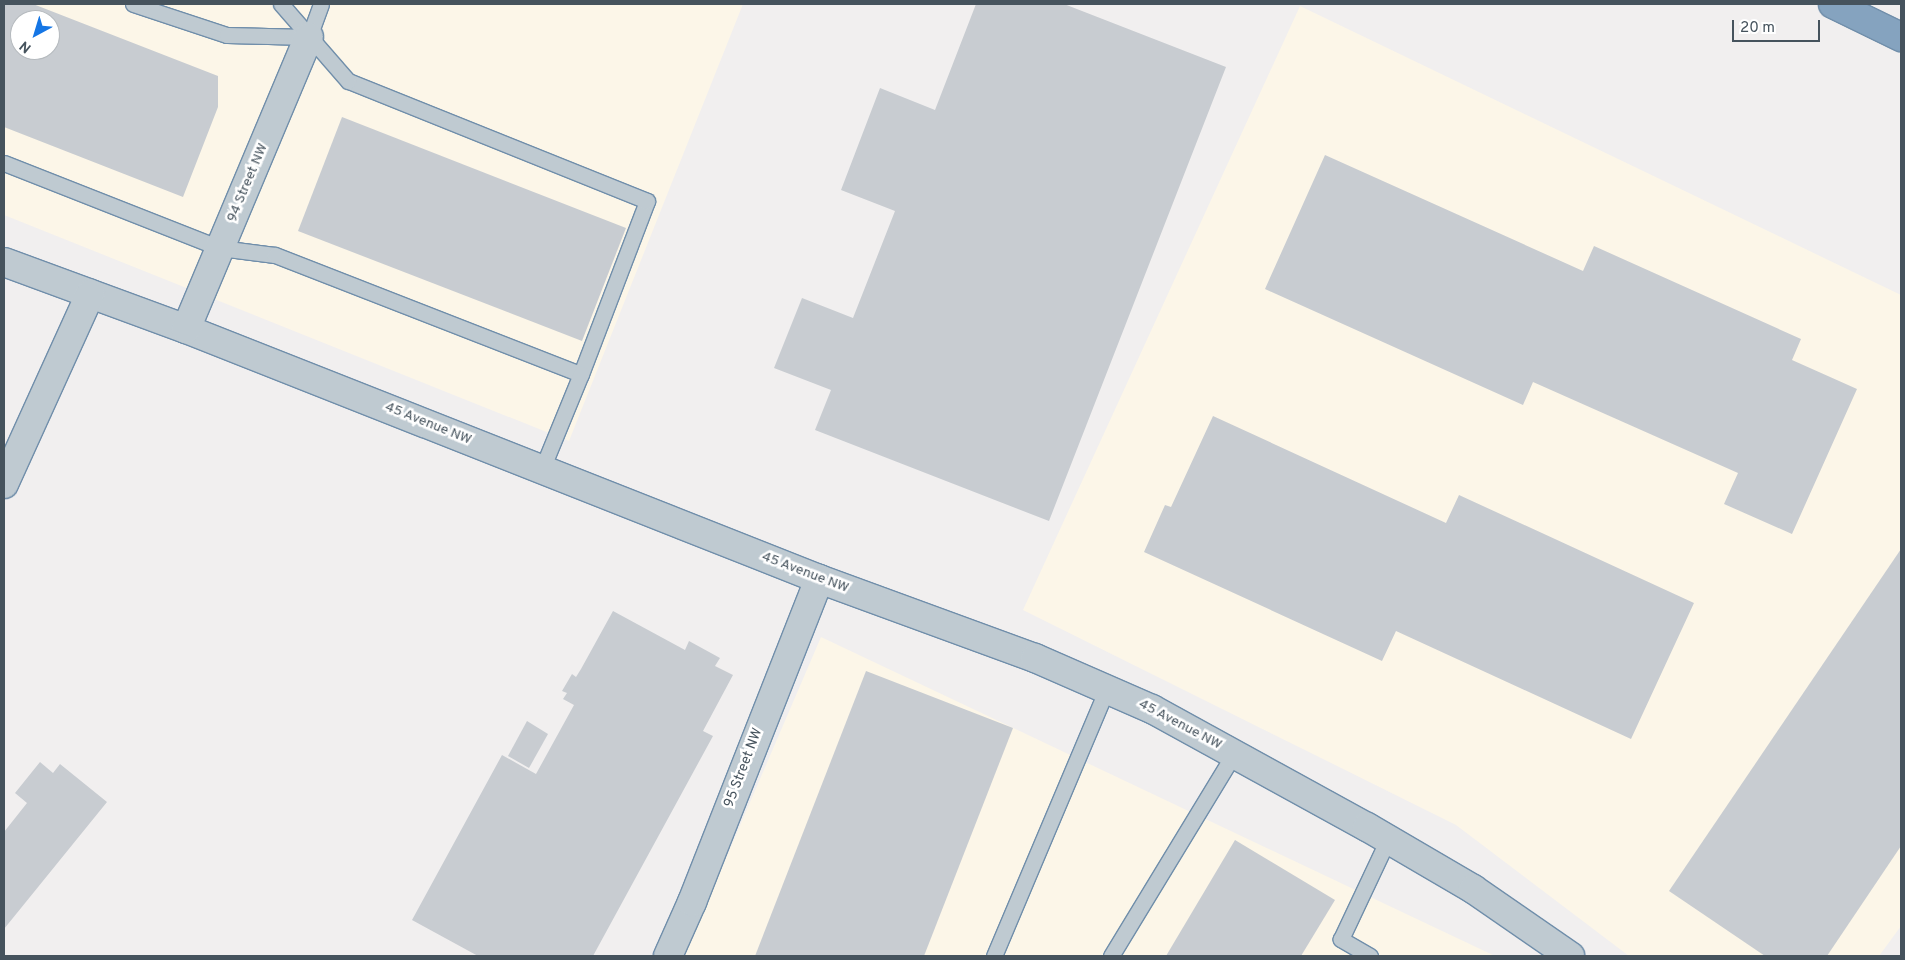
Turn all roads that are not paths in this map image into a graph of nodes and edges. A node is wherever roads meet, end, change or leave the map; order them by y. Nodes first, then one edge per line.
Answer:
1 (133, 4) edge
2 (281, 4) edge
3 (321, 4) edge
4 (1833, 4) edge
5 (309, 37) junction
6 (1901, 37) edge
7 (4, 163) edge
8 (220, 248) junction
9 (4, 262) edge
10 (90, 294) junction
11 (186, 328) junction
12 (581, 374) junction
13 (542, 469) junction
14 (4, 484) edge
15 (819, 579) junction
16 (1107, 689) junction
17 (1234, 754) junction
18 (1388, 839) junction
19 (668, 956) edge
20 (994, 956) edge
21 (1111, 956) edge
22 (1370, 956) edge
23 (1570, 956) edge

1 - 5 lane
2 - 5 lane
3 - 5 lane
4 - 6 highway
5 - 8 street, 94 Street NW
5 - 12 lane
7 - 8 lane
8 - 11 street, 94 Street NW
8 - 12 lane
9 - 10 street, 45 Avenue NW
10 - 11 street, 45 Avenue NW
10 - 14 street
11 - 13 street, 45 Avenue NW
12 - 13 lane
13 - 15 street, 45 Avenue NW
15 - 16 street, 45 Avenue NW
15 - 19 street, 95 Street NW
16 - 17 street, 45 Avenue NW
16 - 20 lane
17 - 18 street, 45 Avenue NW
17 - 21 lane
18 - 22 lane
18 - 23 street, 45 Avenue NW

